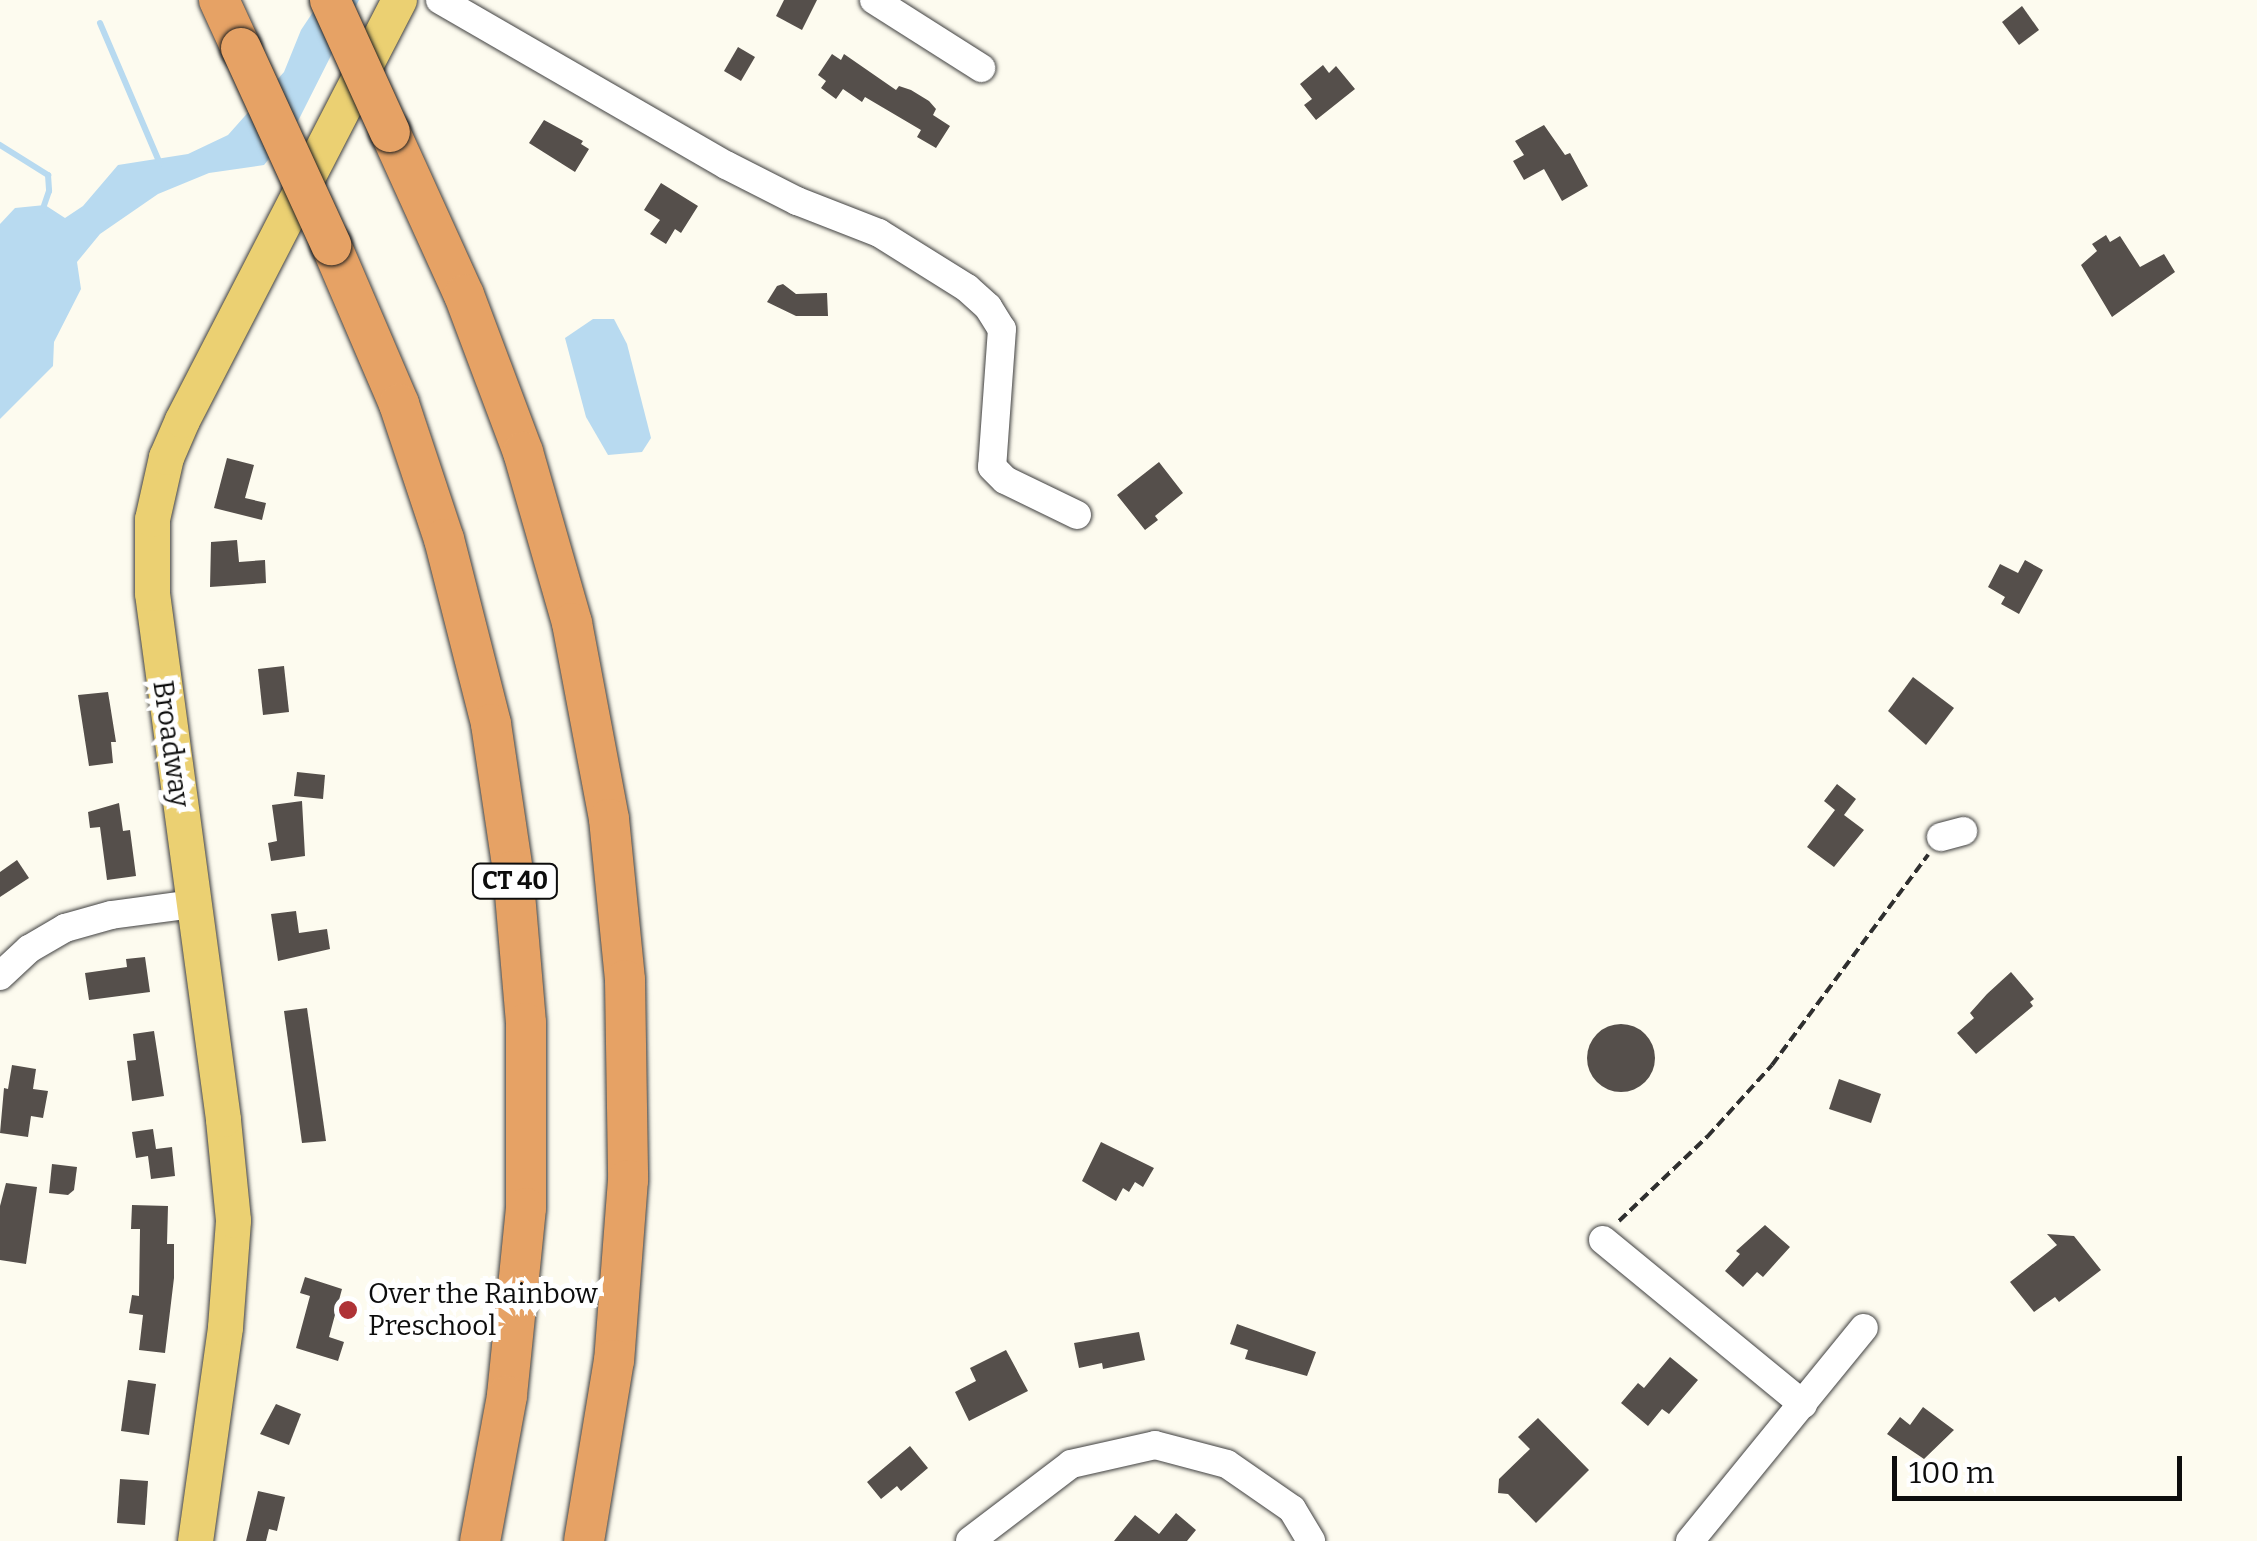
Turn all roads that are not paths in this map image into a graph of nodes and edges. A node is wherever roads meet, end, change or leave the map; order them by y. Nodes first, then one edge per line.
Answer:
1 (219, 0) edge
2 (330, 0) edge
3 (399, 0) edge
4 (440, 0) edge
5 (874, 0) edge
6 (982, 68) dead end
7 (1077, 515) dead end
8 (192, 904) junction
9 (0, 976) edge
10 (1603, 1240) road end
11 (1864, 1328) dead end
12 (1803, 1404) junction
13 (195, 1541) edge
14 (480, 1541) edge
15 (584, 1541) edge
16 (970, 1541) edge
17 (1312, 1541) edge
18 (1690, 1541) edge

1 - 14 highway, CT 40, bridge
2 - 15 highway, bridge
3 - 8 main road, Broadway
4 - 7 street
5 - 6 street
8 - 9 street
8 - 13 main road, Broadway
10 - 12 street
11 - 12 street
12 - 18 street
16 - 17 street

